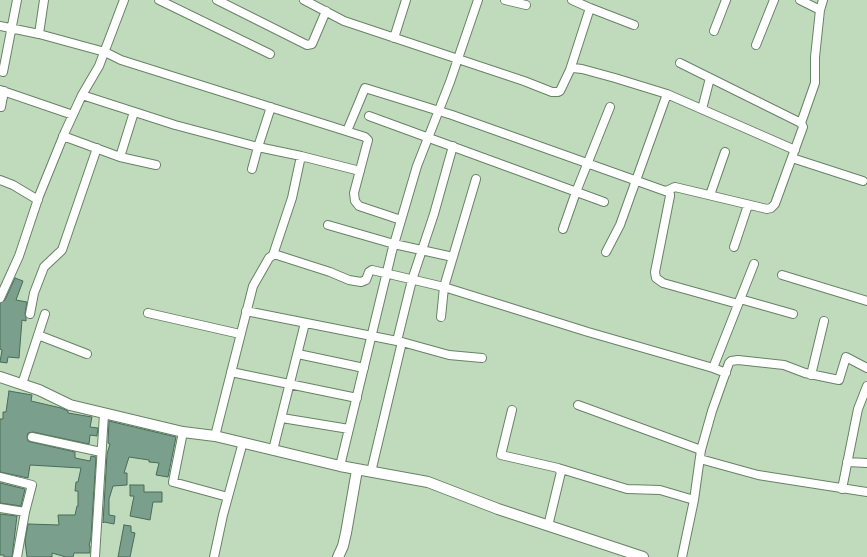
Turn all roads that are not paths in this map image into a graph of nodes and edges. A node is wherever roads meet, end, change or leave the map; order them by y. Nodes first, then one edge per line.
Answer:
1 (17, 0) edge
2 (44, 0) edge
3 (124, 0) edge
4 (159, 0) edge
5 (217, 0) edge
6 (406, 0) edge
7 (478, 0) edge
8 (506, 0) edge
9 (572, 0) edge
10 (726, 0) edge
11 (774, 0) edge
12 (800, 0) edge
13 (823, 0) edge
14 (307, 1) edge
15 (526, 6) dead end
16 (590, 8) junction
17 (820, 10) junction
18 (326, 11) junction
19 (634, 25) dead end
20 (0, 26) edge
21 (12, 28) junction
22 (714, 31) dead end
23 (39, 34) junction
24 (394, 38) junction
25 (756, 45) dead end
26 (105, 52) junction
27 (270, 54) dead end
28 (458, 59) junction
29 (680, 63) dead end
30 (570, 70) junction
31 (3, 72) dead end
32 (710, 78) junction
33 (2, 91) edge
34 (667, 94) junction
35 (82, 95) junction
36 (1, 107) edge
37 (271, 107) junction
38 (610, 108) dead end
39 (702, 109) junction
40 (438, 110) junction
41 (134, 112) junction
42 (73, 115) junction
43 (370, 116) dead end
44 (801, 122) junction
45 (347, 131) junction
46 (63, 136) junction
47 (428, 137) junction
48 (453, 146) junction
49 (258, 147) junction
50 (97, 148) junction
51 (725, 152) dead end
52 (793, 154) junction
53 (301, 156) junction
54 (120, 157) junction
55 (587, 163) junction
56 (156, 165) dead end
57 (252, 169) dead end
58 (360, 170) junction
59 (476, 179) dead end
60 (0, 180) edge
61 (636, 181) junction
62 (863, 181) dead end
63 (666, 191) junction
64 (576, 192) junction
65 (710, 195) junction
66 (38, 200) junction
67 (604, 202) dead end
68 (748, 205) junction
69 (401, 220) junction
70 (328, 225) dead end
71 (563, 229) dead end
72 (394, 244) junction
73 (734, 247) dead end
74 (422, 250) junction
75 (606, 252) dead end
76 (273, 255) junction
77 (453, 257) junction
78 (754, 264) dead end
79 (386, 274) junction
80 (782, 276) dead end
81 (412, 280) junction
82 (444, 287) junction
83 (0, 298) edge
84 (739, 301) junction
85 (867, 301) edge
86 (246, 311) junction
87 (148, 313) dead end
88 (30, 314) dead end
89 (45, 314) dead end
90 (794, 314) dead end
91 (441, 317) dead end
92 (824, 321) dead end
93 (305, 323) junction
94 (240, 334) junction
95 (38, 335) junction
96 (371, 337) junction
97 (400, 342) junction
98 (87, 354) dead end
99 (298, 354) junction
100 (482, 358) dead end
101 (364, 368) junction
102 (713, 368) junction
103 (867, 368) edge
104 (231, 372) junction
105 (726, 373) junction
106 (811, 375) junction
107 (0, 377) edge
108 (22, 384) junction
109 (290, 385) junction
110 (867, 386) edge
111 (356, 398) junction
112 (578, 405) dead end
113 (512, 410) dead end
114 (104, 414) junction
115 (282, 418) junction
116 (349, 429) junction
117 (183, 432) junction
118 (215, 436) junction
119 (32, 437) dead end
120 (243, 442) junction
121 (274, 450) junction
122 (702, 450) junction
123 (101, 452) junction
124 (700, 459) junction
125 (847, 462) junction
126 (867, 463) edge
127 (340, 466) junction
128 (558, 468) junction
129 (357, 470) junction
130 (371, 472) junction
131 (0, 477) edge
132 (842, 489) junction
133 (867, 492) edge
134 (228, 497) junction
135 (694, 500) junction
136 (0, 508) edge
137 (25, 512) junction
138 (548, 526) junction
139 (17, 557) edge
140 (89, 557) edge
141 (95, 557) edge
142 (214, 557) edge
143 (338, 557) edge
144 (643, 557) edge
145 (682, 557) edge

1 - 21 street
2 - 23 street
3 - 26 street
4 - 27 street
5 - 18 street
6 - 24 street
7 - 28 street
8 - 15 street
9 - 16 street
10 - 22 street
11 - 25 street
12 - 17 street
13 - 17 street
14 - 18 street
16 - 19 street
16 - 30 street
17 - 44 street
18 - 24 street
20 - 21 street
21 - 23 street
21 - 31 street
23 - 26 street
24 - 28 street
26 - 35 street
26 - 37 street
28 - 30 street
28 - 40 street
29 - 32 street
30 - 34 street
32 - 39 street
32 - 44 street
33 - 36 street
33 - 42 street
34 - 39 street
34 - 61 street
35 - 41 street
35 - 42 street
37 - 45 street
37 - 49 street
38 - 55 street
39 - 52 street
40 - 45 street
40 - 47 street
40 - 55 street
41 - 49 street
41 - 54 street
42 - 46 street
43 - 47 street
44 - 52 street
45 - 58 street
46 - 50 street
46 - 66 street
47 - 48 street
47 - 69 street
48 - 64 street
48 - 74 street
49 - 53 street
49 - 57 street
50 - 54 street
50 - 88 street
51 - 65 street
52 - 62 street
52 - 68 street
53 - 58 street
53 - 76 street
54 - 56 street
55 - 61 street
55 - 64 street
58 - 69 street
59 - 77 street
60 - 66 street
61 - 63 street
61 - 75 street
63 - 65 street
63 - 84 street
64 - 67 street
64 - 71 street
65 - 68 street
66 - 83 street
68 - 73 street
69 - 72 street
70 - 72 street
72 - 74 street
72 - 79 street
74 - 77 street
74 - 81 street
76 - 79 street
76 - 86 street
77 - 82 street
78 - 84 street
79 - 81 street
79 - 96 street
80 - 85 street
81 - 82 street
81 - 97 street
82 - 91 street
82 - 102 street
84 - 90 street
84 - 102 street
86 - 93 street
86 - 94 street
87 - 94 street
89 - 95 street
92 - 106 street
93 - 96 street
93 - 99 street
94 - 104 street
95 - 98 street
95 - 108 street
96 - 97 street
96 - 101 street
97 - 100 street
97 - 130 street
99 - 101 street
99 - 109 street
101 - 111 street
102 - 105 street
103 - 106 street
104 - 109 street
104 - 118 street
105 - 106 street
105 - 122 street
107 - 108 street
108 - 114 street
109 - 111 street
109 - 115 street
110 - 125 street
111 - 116 street
112 - 122 street
113 - 128 street
114 - 117 street
114 - 123 street
115 - 116 street
115 - 121 street
116 - 127 street
117 - 118 street
117 - 134 street
118 - 120 street
119 - 123 street
120 - 121 street
120 - 134 street
121 - 127 street
122 - 124 street
123 - 141 street
124 - 132 street
124 - 135 street
125 - 126 street
125 - 132 street
127 - 129 street
128 - 135 street
128 - 138 street
129 - 130 street
129 - 143 street
130 - 138 street
131 - 137 street
132 - 133 street
134 - 142 street
135 - 145 street
136 - 137 street
137 - 139 street
138 - 144 street
140 - 141 street

